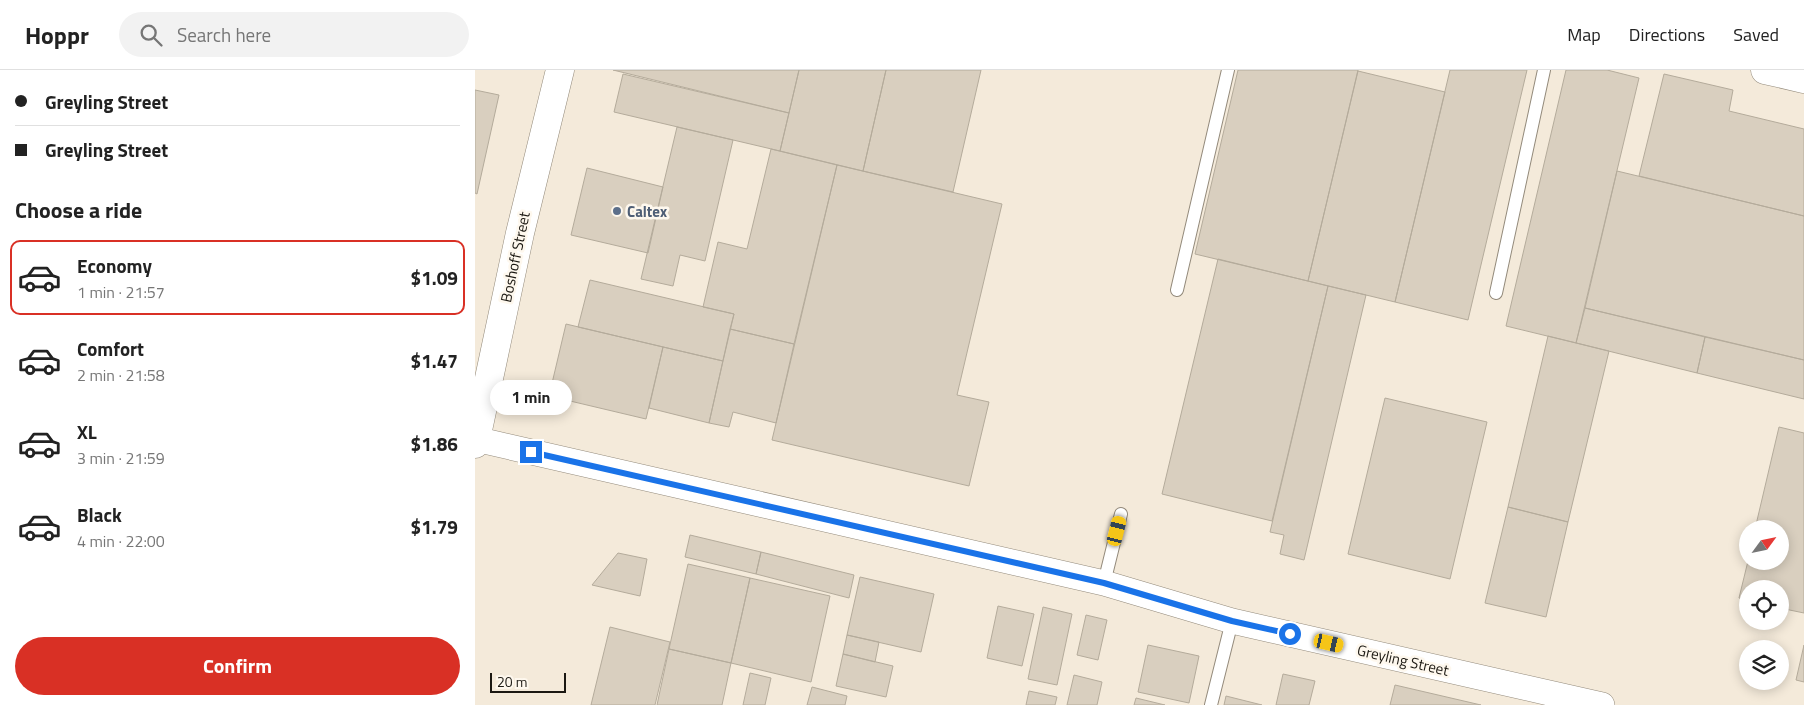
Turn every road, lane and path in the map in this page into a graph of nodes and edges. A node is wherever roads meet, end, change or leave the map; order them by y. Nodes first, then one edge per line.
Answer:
1 (560, 70) edge
2 (1228, 70) edge
3 (1544, 70) edge
4 (1765, 70) edge
5 (1804, 79) edge
6 (1177, 290) dead end
7 (1496, 293) dead end
8 (475, 441) edge
9 (1121, 514) dead end
10 (1104, 583) junction
11 (1232, 621) junction
12 (1211, 705) edge
13 (1602, 705) edge

1 - 8 main road, Boshoff Street
2 - 6 lane
3 - 7 lane
4 - 5 main road
8 - 10 street, Greyling Street
9 - 10 lane
10 - 11 street, Greyling Street
11 - 12 lane
11 - 13 street, Greyling Street

